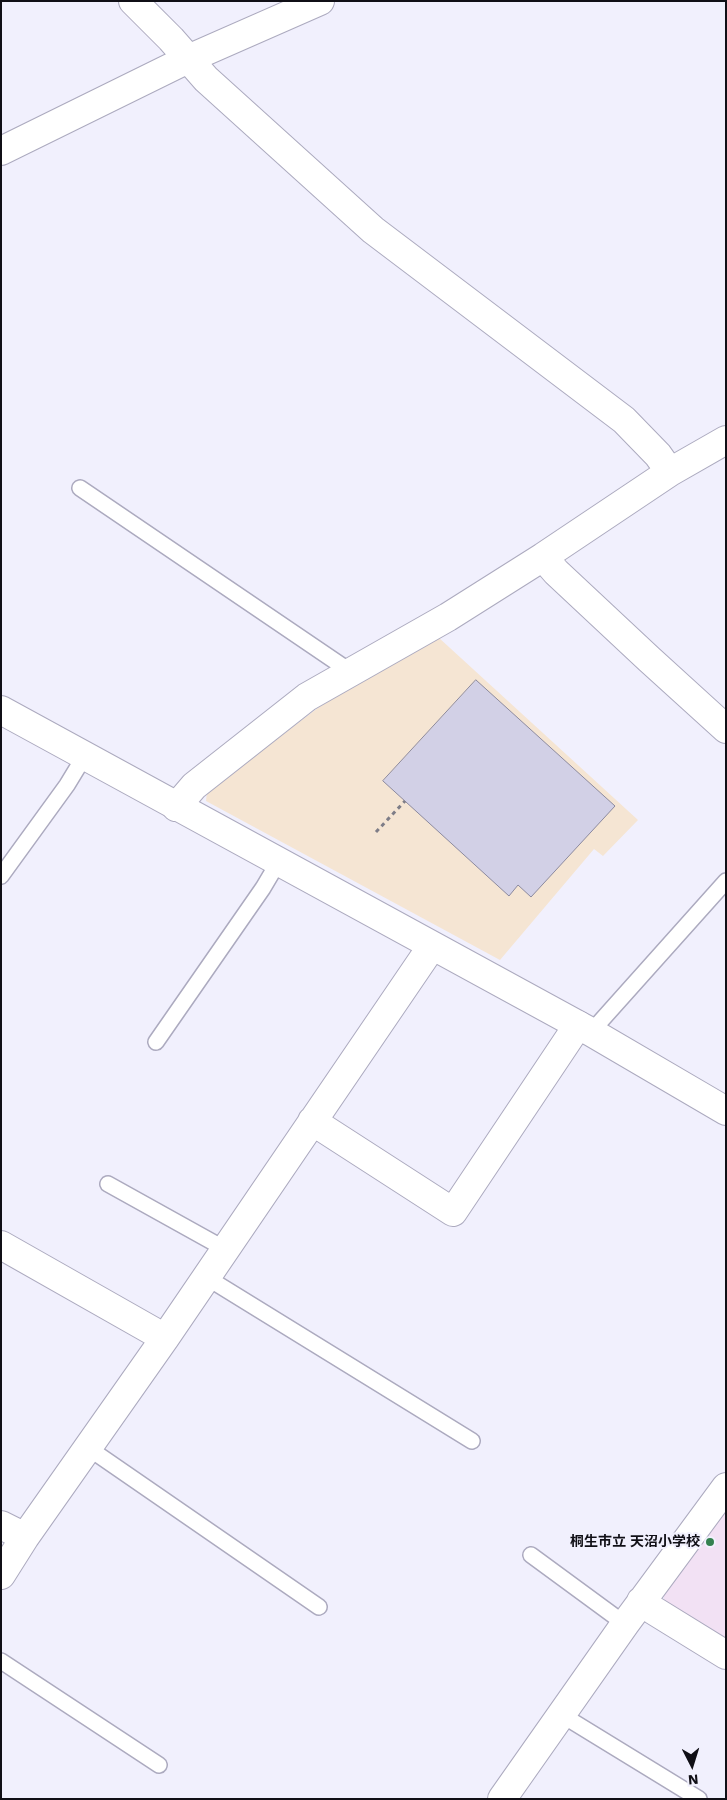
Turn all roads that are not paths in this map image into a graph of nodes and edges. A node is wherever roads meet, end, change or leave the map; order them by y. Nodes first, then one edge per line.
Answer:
1 (133, 1) edge
2 (320, 1) edge
3 (188, 59) junction
4 (1, 151) edge
5 (726, 440) edge
6 (670, 472) junction
7 (80, 488) dead end
8 (543, 556) junction
9 (351, 672) junction
10 (1, 710) edge
11 (726, 729) edge
12 (84, 757) junction
13 (176, 806) junction
14 (279, 861) junction
15 (1, 876) edge
16 (726, 881) edge
17 (432, 946) junction
18 (585, 1029) junction
19 (156, 1042) dead end
20 (726, 1111) edge
21 (312, 1121) junction
22 (108, 1184) dead end
23 (1, 1245) edge
24 (225, 1250) junction
25 (206, 1277) junction
26 (165, 1338) junction
27 (472, 1441) dead end
28 (87, 1447) junction
29 (726, 1487) edge
30 (1, 1525) edge
31 (25, 1537) junction
32 (531, 1555) dead end
33 (1, 1575) edge
34 (641, 1600) junction
35 (319, 1606) dead end
36 (625, 1624) junction
37 (726, 1655) edge
38 (1, 1661) edge
39 (562, 1715) junction
40 (159, 1765) dead end
41 (502, 1799) edge
42 (699, 1799) edge

1 - 3 street
2 - 3 street
3 - 4 street
3 - 6 street
5 - 6 street
6 - 8 street
7 - 9 lane
8 - 9 street
8 - 11 street
9 - 13 street
10 - 12 street
12 - 13 street
12 - 15 lane
13 - 14 street
14 - 17 street
14 - 19 lane
16 - 18 lane
17 - 18 street
17 - 21 street
18 - 20 street
18 - 21 street
21 - 24 street
22 - 24 lane
23 - 26 street
24 - 25 street
25 - 26 street
25 - 27 lane
26 - 28 street
28 - 31 street
28 - 35 lane
29 - 34 street
30 - 31 street
31 - 33 street
32 - 36 lane
34 - 36 street
34 - 37 street
36 - 39 street
38 - 40 lane
39 - 41 street
39 - 42 lane

